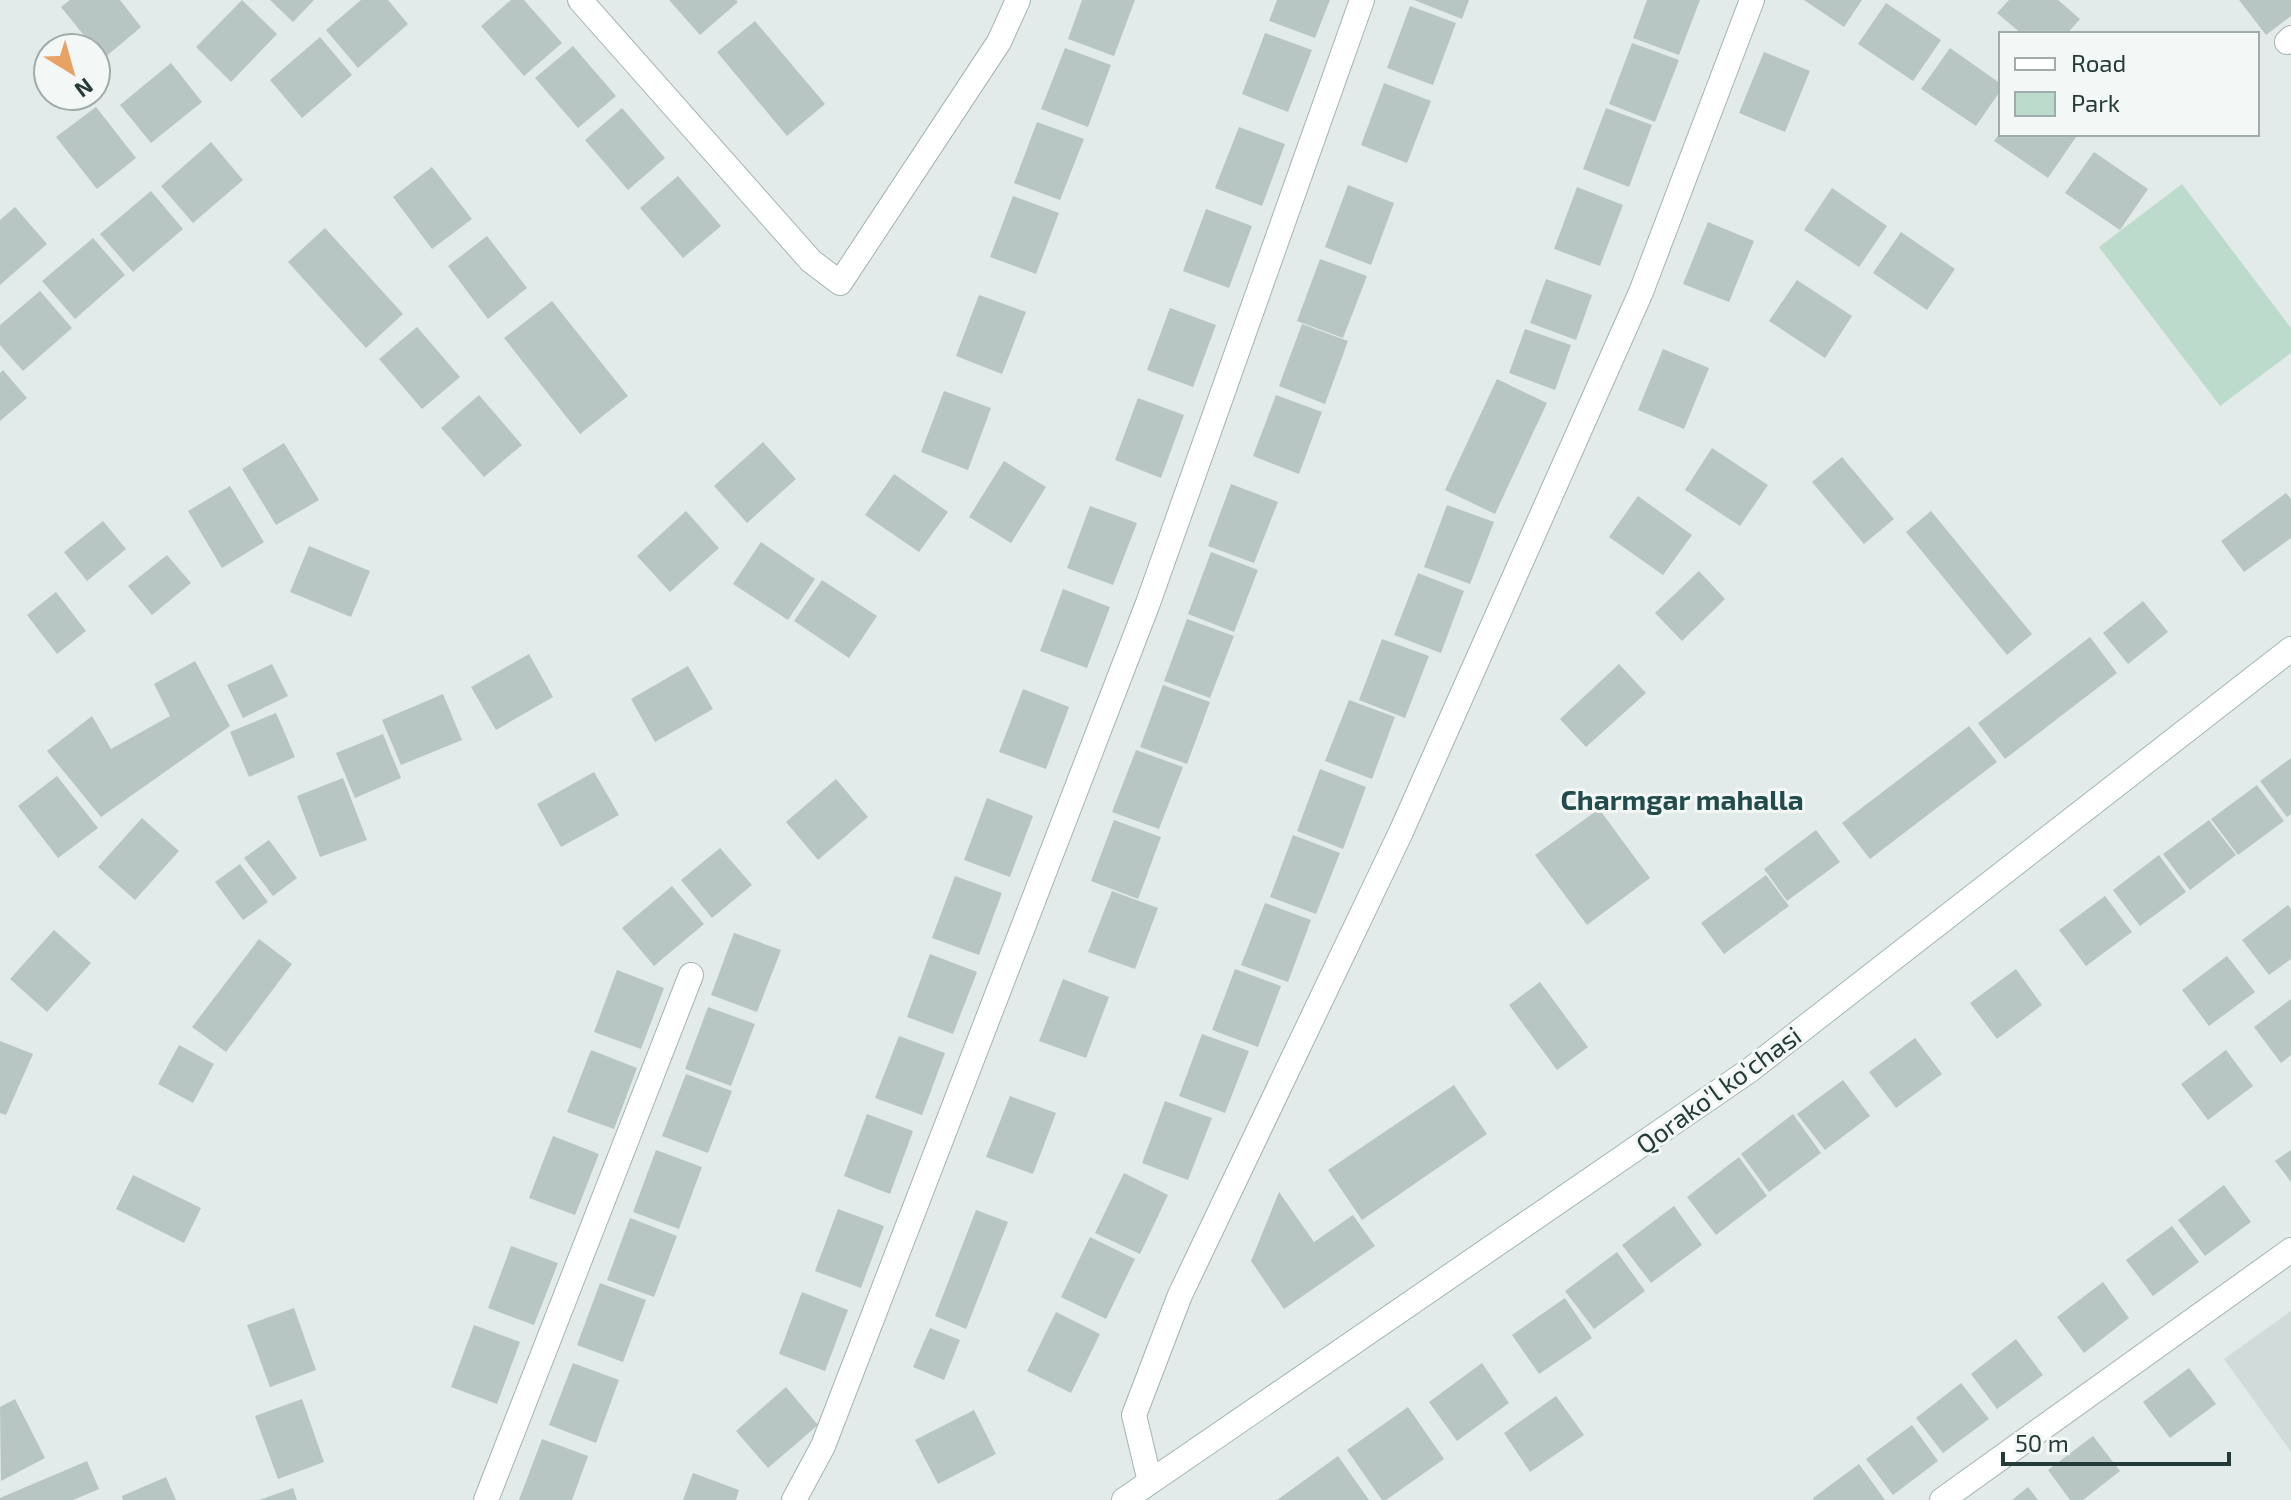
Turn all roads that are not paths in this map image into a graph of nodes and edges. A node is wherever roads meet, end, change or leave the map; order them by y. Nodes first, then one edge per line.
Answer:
1 (580, 0) edge
2 (1018, 0) edge
3 (1362, 0) edge
4 (1752, 0) edge
5 (2291, 649) edge
6 (691, 975) dead end
7 (2291, 1250) edge
8 (1158, 1491) edge
9 (486, 1500) edge
10 (794, 1500) edge
11 (1124, 1500) edge
12 (1942, 1500) edge

1 - 2 street
3 - 10 street
4 - 8 street
5 - 8 street, Qorako'l ko'chasi
6 - 9 street
7 - 12 street
8 - 11 street, Qorako'l ko'chasi

